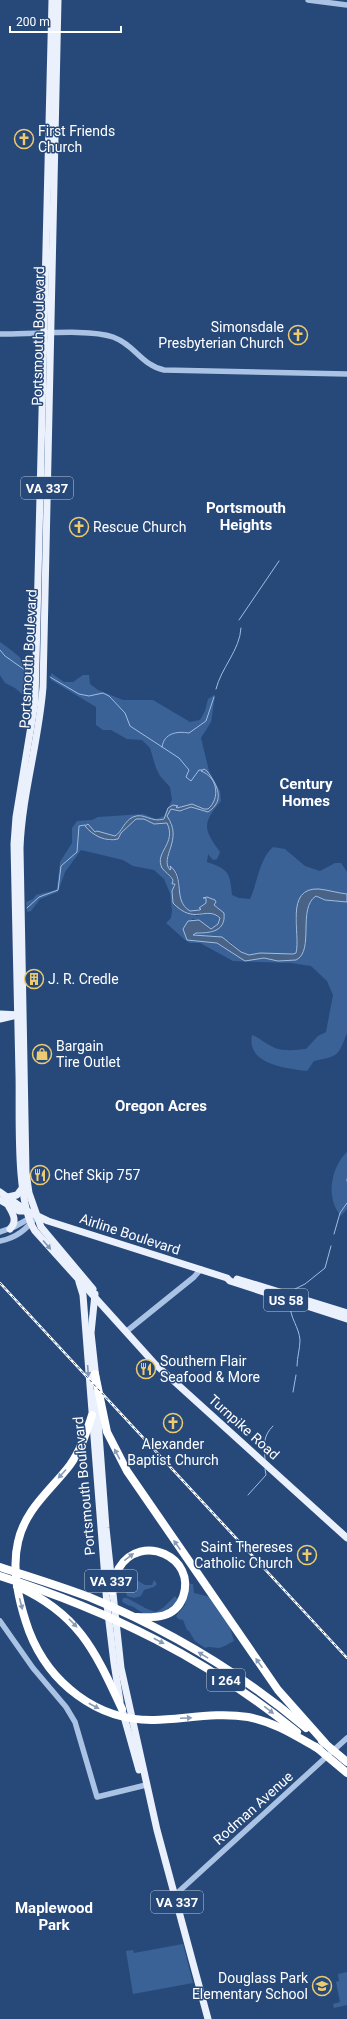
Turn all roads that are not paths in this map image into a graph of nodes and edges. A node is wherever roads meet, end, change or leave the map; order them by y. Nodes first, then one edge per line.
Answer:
1 (52, 0) edge
2 (58, 0) edge
3 (308, 0) edge
4 (347, 6) edge
5 (0, 334) edge
6 (48, 334) junction
7 (347, 374) edge
8 (0, 1014) edge
9 (20, 1015) junction
10 (0, 1019) edge
11 (23, 1187) junction
12 (0, 1192) edge
13 (8, 1197) junction
14 (0, 1200) edge
15 (8, 1205) junction
16 (36, 1216) junction
17 (28, 1218) junction
18 (10, 1229) junction
19 (0, 1232) edge
20 (0, 1241) edge
21 (200, 1269) junction
22 (76, 1278) junction
23 (269, 1291) junction
24 (95, 1294) junction
25 (83, 1301) junction
26 (109, 1312) junction
27 (347, 1313) edge
28 (347, 1319) edge
29 (92, 1325) junction
30 (127, 1332) junction
31 (92, 1333) junction
32 (95, 1374) junction
33 (92, 1415) junction
34 (347, 1538) edge
35 (3, 1568) edge
36 (3, 1579) edge
37 (30, 1589) junction
38 (112, 1591) junction
39 (134, 1617) junction
40 (0, 1621) edge
41 (0, 1625) edge
42 (15, 1642) junction
43 (122, 1709) junction
44 (347, 1738) edge
45 (322, 1746) junction
46 (344, 1760) edge
47 (347, 1774) edge
48 (146, 1785) junction
49 (175, 1895) junction
50 (208, 2019) edge

1 - 6 main road, Portsmouth Boulevard / VA 337
2 - 6 main road, Portsmouth Boulevard / VA 337
3 - 4 street
5 - 6 street
6 - 7 street
6 - 9 main road, Portsmouth Boulevard / VA 337
8 - 9 main road
9 - 10 main road
9 - 11 main road, Portsmouth Boulevard / VA 337
9 - 16 main road, Portsmouth Boulevard / VA 337
11 - 13 main road
11 - 17 main road, Portsmouth Boulevard / VA 337
12 - 13 main road, Airline Boulevard / US 58
13 - 17 main road, Airline Boulevard / US 58
14 - 15 main road, Airline Boulevard / US 58
15 - 17 main road, Airline Boulevard / US 58
15 - 18 main road
16 - 17 main road, Airline Boulevard / US 58
16 - 21 main road, Airline Boulevard / US 58
16 - 24 main road, Portsmouth Boulevard
17 - 18 street
17 - 20 street
17 -> 22 main road, Portsmouth Boulevard
18 - 19 street
21 - 23 main road, Airline Boulevard / US 58
21 - 30 street
22 - 24 main road, Portsmouth Boulevard
22 - 25 main road, Portsmouth Boulevard
23 - 27 main road, Airline Boulevard / US 58
23 - 28 main road, Airline Boulevard / US 58
24 - 26 main road, Turnpike Road
24 - 29 main road, Portsmouth Boulevard
24 - 30 main road, Turnpike Road
25 - 31 main road
25 -> 33 main road, Portsmouth Boulevard
26 - 29 main road
26 - 30 main road, Turnpike Road
29 - 31 main road, Portsmouth Boulevard
30 - 34 main road, Turnpike Road
31 - 32 main road, Portsmouth Boulevard
32 - 38 main road, Portsmouth Boulevard / VA 337
45 -> 32 highway
33 - 43 main road, Portsmouth Boulevard / VA 337
33 -> 45 highway
35 - 39 highway, I 264
36 - 37 highway
37 -> 43 highway
37 -> 45 highway, I 264
38 -> 39 highway
38 - 48 main road, Portsmouth Boulevard / VA 337
45 -> 39 highway, I 264
40 - 42 street
41 - 42 street
42 - 48 street
43 - 48 main road, Portsmouth Boulevard / VA 337
44 - 49 street, Rodman Avenue
45 - 46 highway, I 264
45 - 47 highway, I 264
48 - 49 main road, Portsmouth Boulevard / VA 337
49 - 50 main road, Portsmouth Boulevard / VA 337

